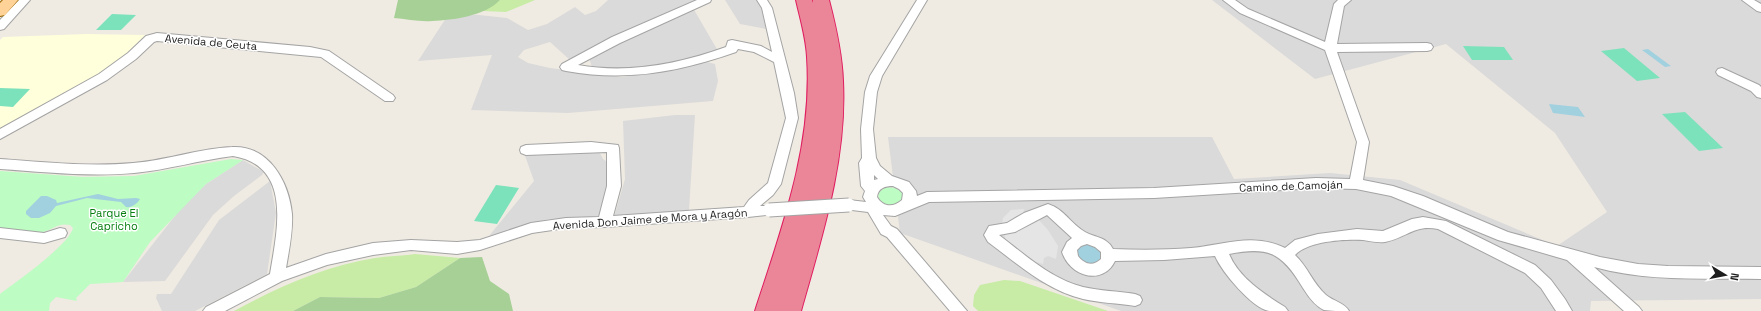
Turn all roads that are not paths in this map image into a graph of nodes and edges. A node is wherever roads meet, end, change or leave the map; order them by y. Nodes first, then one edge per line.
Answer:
1 (706, 0) edge
2 (762, 0) edge
3 (804, 0) edge
4 (821, 0) edge
5 (922, 0) edge
6 (1228, 0) edge
7 (1346, 0) edge
8 (1747, 0) edge
9 (9, 4) edge
10 (1761, 9) edge
11 (0, 27) edge
12 (1427, 47) dead end
13 (1330, 48) junction
14 (583, 58) junction
15 (780, 60) junction
16 (588, 70) junction
17 (1722, 72) dead end
18 (1761, 94) edge
19 (389, 98) dead end
20 (0, 135) edge
21 (526, 150) dead end
22 (869, 158) junction
23 (0, 164) edge
24 (889, 181) junction
25 (1356, 184) junction
26 (909, 190) junction
27 (871, 192) junction
28 (927, 197) junction
29 (1047, 202) junction
30 (848, 205) junction
31 (876, 207) junction
32 (903, 207) junction
33 (748, 212) junction
34 (605, 222) junction
35 (0, 233) edge
36 (60, 233) dead end
37 (892, 233) junction
38 (1087, 239) junction
39 (1070, 248) junction
40 (1220, 250) junction
41 (1109, 255) junction
42 (1286, 256) junction
43 (1572, 256) junction
44 (1761, 273) edge
45 (277, 277) junction
46 (1135, 300) dead end
47 (211, 311) edge
48 (767, 311) edge
49 (790, 311) edge
50 (959, 311) edge
51 (1280, 311) edge
52 (1341, 311) edge
53 (1564, 311) edge
54 (1634, 311) edge

1 - 14 street
2 - 15 street
3 - 48 highway
4 - 49 highway
5 - 22 street
6 - 13 street
7 - 13 street
8 - 10 street
9 - 11 street
12 - 13 street
13 - 25 street
14 - 16 street
14 - 16 street
15 - 16 street
15 - 33 street
17 - 18 street
19 - 20 street, Avenida de Ceuta
21 - 34 street
22 - 24 street
22 - 27 street
23 - 45 street
24 - 26 street
24 - 27 street
25 - 29 street, Camino de Camoján
25 - 43 street, Camino de Camoján
26 - 28 street, Camino de Camoján
26 - 32 street
27 - 30 street
27 - 31 street
28 - 29 street, Camino de Camoján
28 - 32 street, Camino de Camoján
29 - 38 street
29 - 39 street
29 - 46 street
30 - 31 street
30 - 33 street, Avenida Don Jaime de Mora y Aragón, bridge
31 - 32 street
31 - 37 street
32 - 37 street
33 - 34 street, Avenida Don Jaime de Mora y Aragón
34 - 45 street, Avenida Don Jaime de Mora y Aragón
35 - 36 street
37 - 50 street
38 - 39 street
38 - 41 street
39 - 41 street
40 - 41 street
40 - 42 street
40 - 51 street
42 - 52 street
42 - 53 street
43 - 44 street, Camino de Camoján
43 - 54 street
45 - 47 street, Avenida Don Jaime de Mora y Aragón

